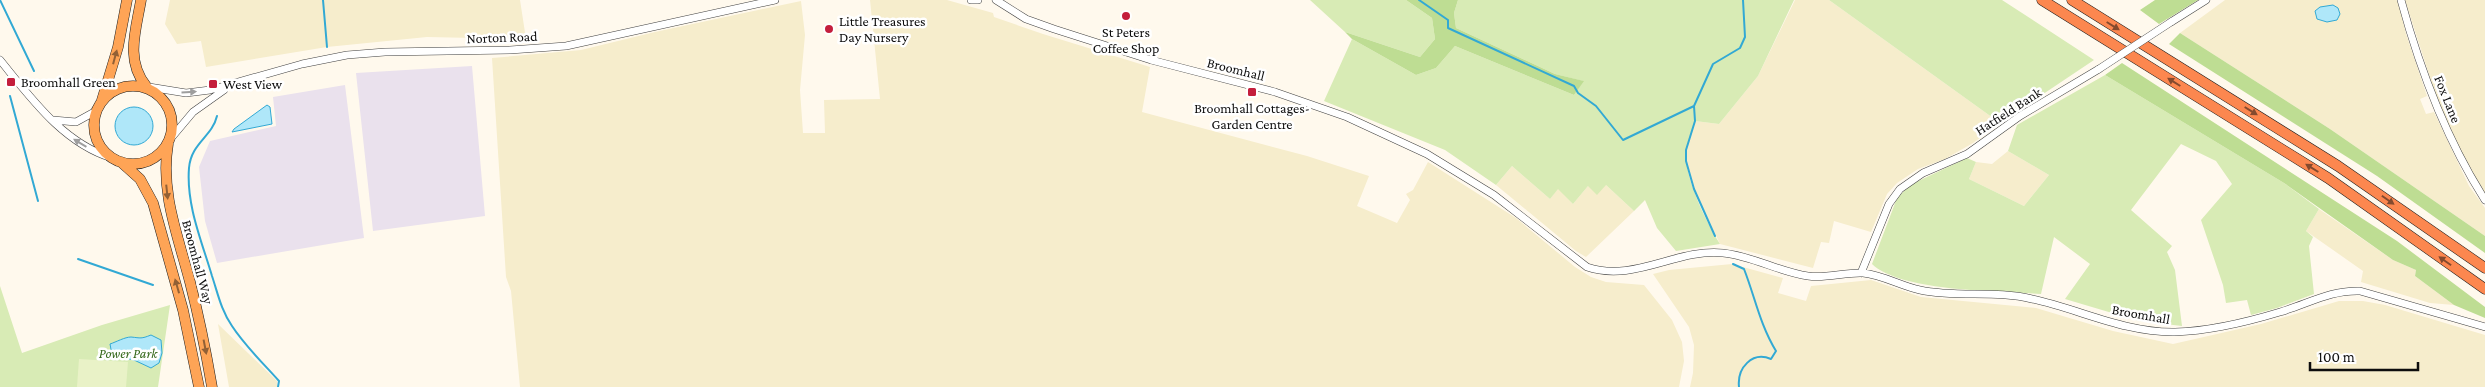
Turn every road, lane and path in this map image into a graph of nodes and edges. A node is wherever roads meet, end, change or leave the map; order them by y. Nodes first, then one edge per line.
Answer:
1 (127, 0) edge
2 (141, 0) edge
3 (775, 0) edge
4 (971, 0) edge
5 (978, 0) edge
6 (996, 0) edge
7 (2042, 0) edge
8 (2072, 0) edge
9 (2206, 0) edge
10 (2401, 0) edge
11 (0, 60) edge
12 (148, 87) junction
13 (229, 87) junction
14 (98, 107) junction
15 (53, 120) junction
16 (170, 140) junction
17 (116, 160) junction
18 (2485, 200) edge
19 (2485, 268) edge
20 (1861, 273) junction
21 (2485, 289) edge
22 (2485, 327) edge
23 (199, 387) edge
24 (212, 387) edge

14 -> 1 highway
2 - 12 highway
3 - 13 street, Norton Road
4 - 5 street
6 - 20 street, Broomhall
21 -> 7 highway
8 -> 19 highway
9 - 20 street, Hatfield Bank, bridge
10 - 18 street, Fox Lane
11 - 15 street
12 -> 13 street, Norton Road
12 - 14 highway
12 - 16 highway
13 - 16 street, Norton Road
14 - 15 street
14 - 17 highway
17 -> 15 street
16 - 17 highway
16 -> 24 highway, Broomhall Way
23 -> 17 highway, Broomhall Way
20 - 22 street, Broomhall

